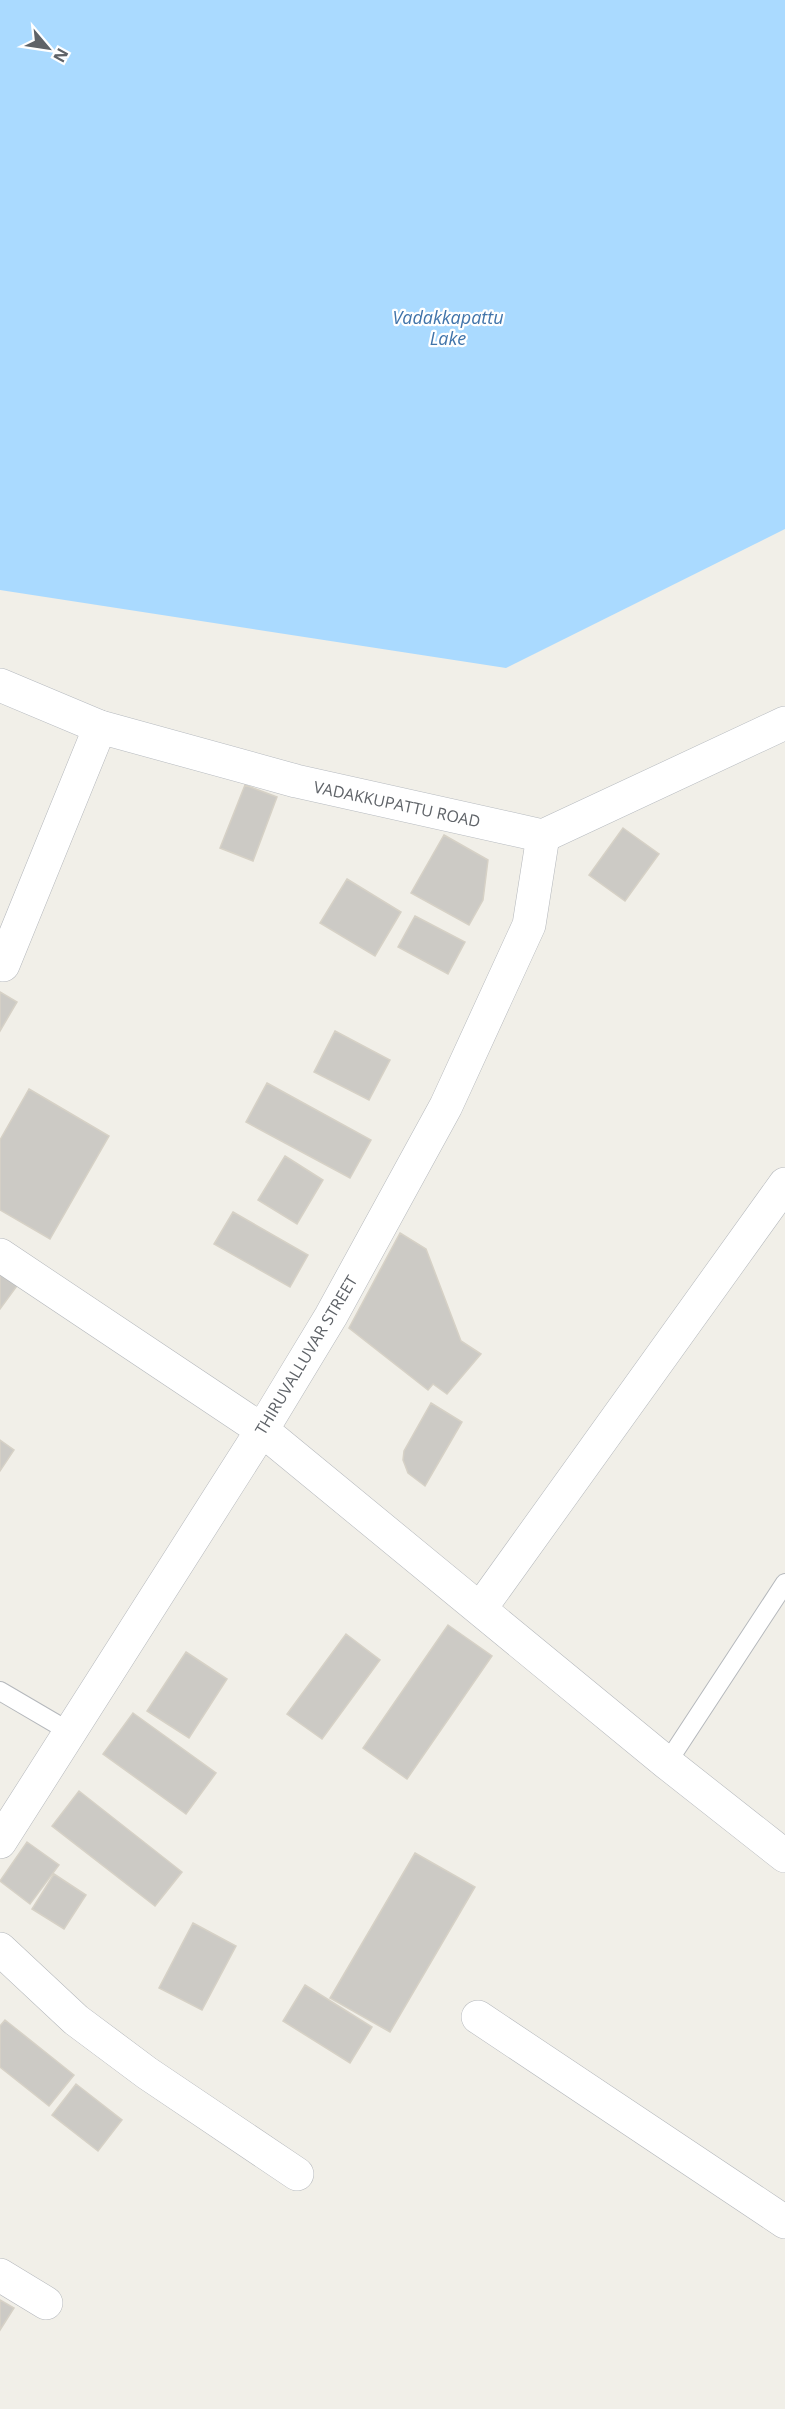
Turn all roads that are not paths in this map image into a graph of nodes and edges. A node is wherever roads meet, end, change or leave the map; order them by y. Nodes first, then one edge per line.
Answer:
1 (0, 684) edge
2 (785, 723) edge
3 (100, 727) junction
4 (543, 836) junction
5 (3, 965) dead end
6 (785, 1184) edge
7 (0, 1255) edge
8 (262, 1430) junction
9 (785, 1583) edge
10 (480, 1609) junction
11 (0, 1691) edge
12 (70, 1732) junction
13 (667, 1763) junction
14 (0, 1842) edge
15 (785, 1856) edge
16 (0, 1948) edge
17 (478, 2017) dead end
18 (297, 2174) dead end
19 (785, 2222) edge
20 (0, 2275) edge
21 (46, 2303) dead end

1 - 3 street, VADAKKUPATTU ROAD
2 - 4 street
3 - 4 street, VADAKKUPATTU ROAD
3 - 5 street
4 - 8 street, THIRUVALLUVAR STREET
6 - 10 street
7 - 8 street
8 - 10 street
8 - 12 street, THIRUVALLUVAR STREET
9 - 13 lane
10 - 13 street
11 - 12 lane
12 - 14 street, THIRUVALLUVAR STREET
13 - 15 street
16 - 18 street
17 - 19 street
20 - 21 street

